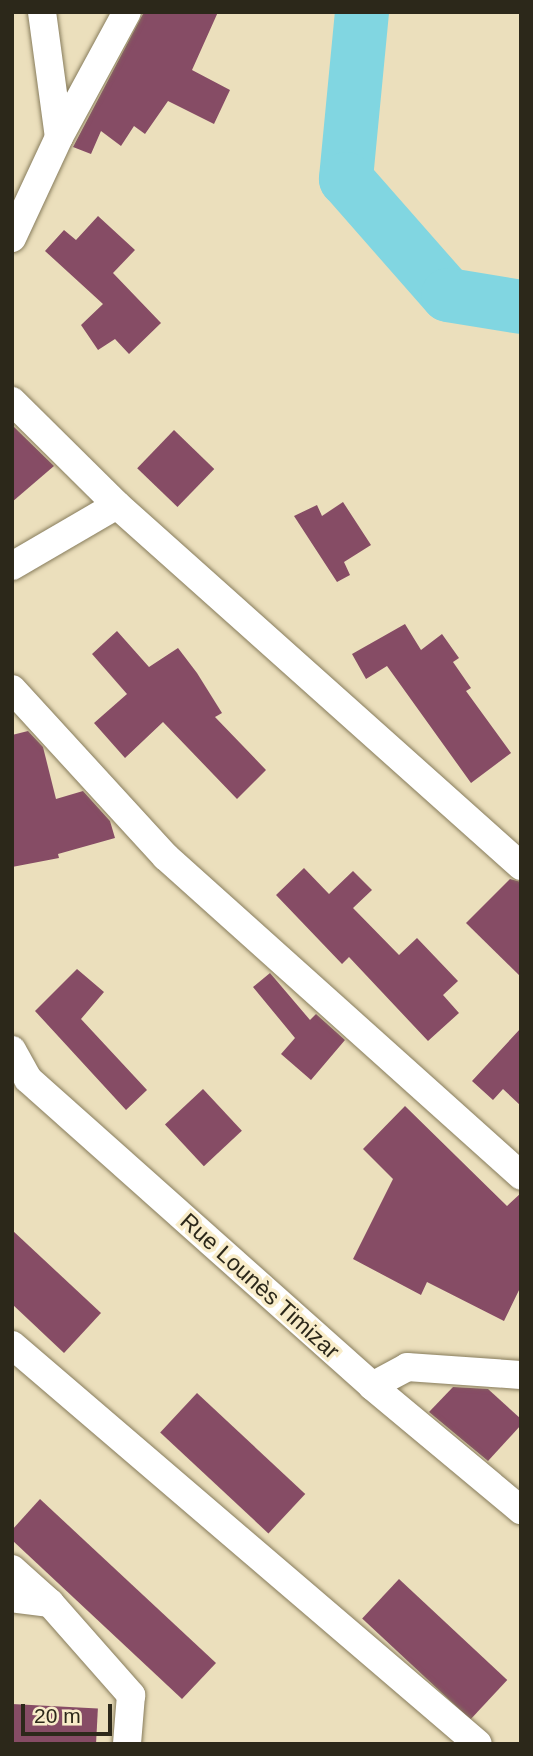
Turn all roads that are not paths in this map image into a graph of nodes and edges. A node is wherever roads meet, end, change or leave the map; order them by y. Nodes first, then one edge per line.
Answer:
1 (42, 12) edge
2 (127, 12) edge
3 (59, 137) junction
4 (12, 238) edge
5 (12, 401) edge
6 (117, 505) junction
7 (12, 566) edge
8 (12, 689) edge
9 (521, 866) edge
10 (12, 1050) edge
11 (521, 1175) edge
12 (12, 1345) edge
13 (521, 1375) edge
14 (372, 1386) junction
15 (521, 1510) edge
16 (12, 1569) edge
17 (12, 1598) edge
18 (50, 1603) junction
19 (127, 1744) edge
20 (478, 1744) edge

1 - 3 street
2 - 3 street
3 - 4 street
5 - 6 street
6 - 7 street
6 - 9 street
8 - 11 street
10 - 14 street, Rue Lounès Timizar
12 - 20 street
13 - 14 street
14 - 15 street, Rue Lounès Timizar
16 - 18 street
17 - 18 street
18 - 19 street

